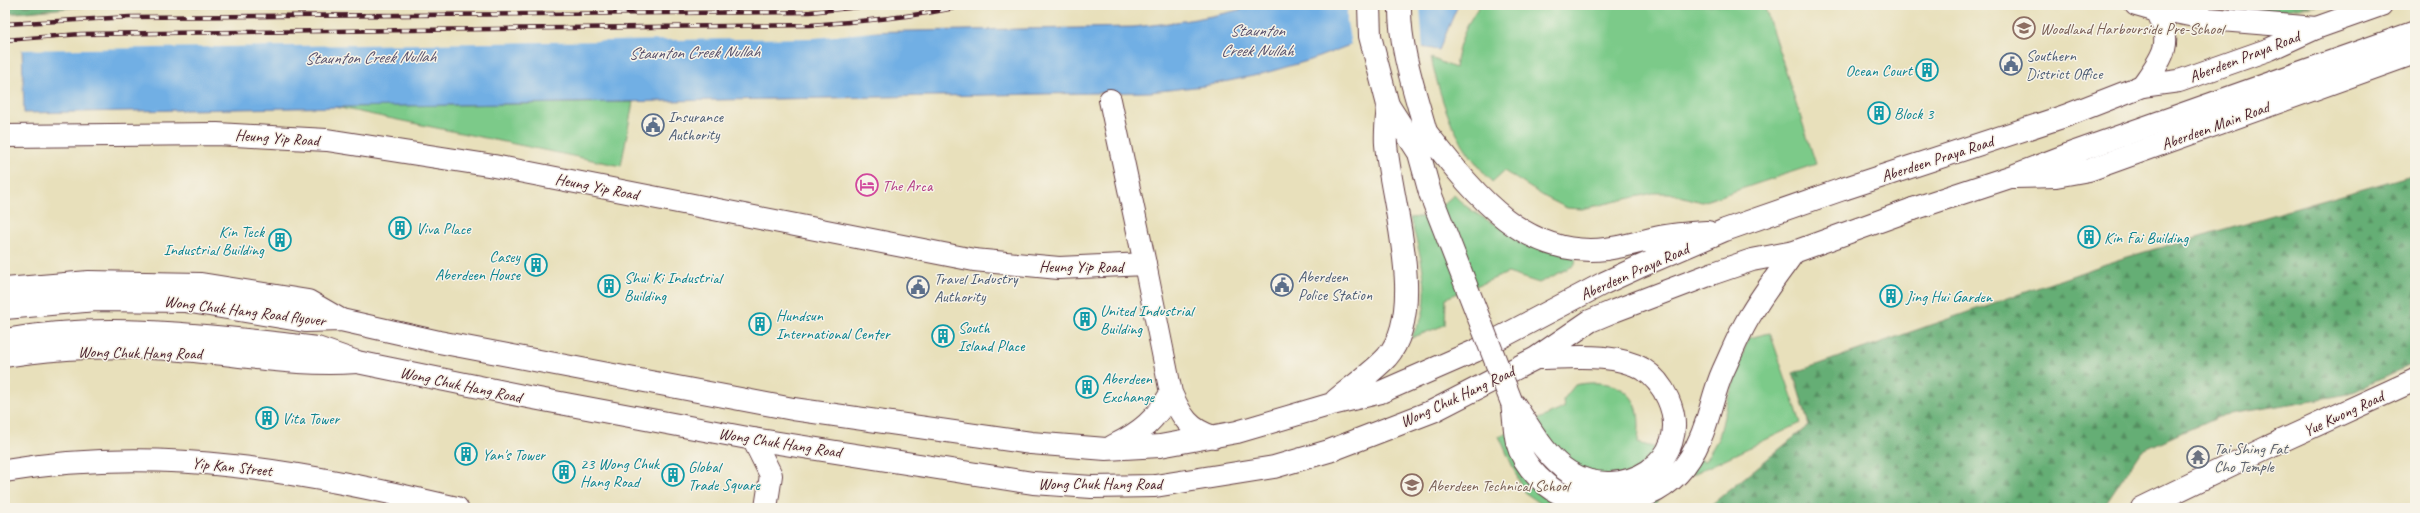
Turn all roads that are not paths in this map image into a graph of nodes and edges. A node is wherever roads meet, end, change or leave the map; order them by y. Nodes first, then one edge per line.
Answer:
1 (1369, 5) edge
2 (1400, 5) edge
3 (2136, 5) edge
4 (2381, 5) edge
5 (2157, 12) junction
6 (2316, 28) junction
7 (2415, 32) edge
8 (2415, 53) edge
9 (2142, 86) junction
10 (1110, 100) dead end
11 (1388, 105) junction
12 (5, 123) edge
13 (1426, 132) junction
14 (45, 135) junction
15 (5, 136) edge
16 (1419, 153) junction
17 (2010, 177) junction
18 (1725, 230) junction
19 (1794, 252) junction
20 (1145, 264) junction
21 (5, 289) edge
22 (5, 308) edge
23 (341, 320) junction
24 (1503, 336) joint
25 (5, 340) edge
26 (5, 356) edge
27 (1536, 358) junction
28 (357, 362) junction
29 (2415, 380) edge
30 (1171, 393) junction
31 (1512, 403) junction
32 (1332, 404) junction
33 (1214, 437) junction
34 (754, 439) junction
35 (1106, 449) junction
36 (5, 471) edge
37 (457, 508) edge
38 (766, 508) edge
39 (2142, 508) edge

1 - 11 main road
2 - 13 main road
3 - 5 main road
4 - 6 main road, Aberdeen Praya Road
5 - 6 main road
5 - 9 main road
6 - 9 main road, Aberdeen Praya Road
7 - 17 main road, Aberdeen Praya Road
8 - 17 main road, Aberdeen Main Road
9 - 18 main road, Aberdeen Praya Road
10 - 20 main road
11 - 16 main road
11 - 32 main road
12 - 14 main road, Heung Yip Road
13 - 16 main road
13 - 18 main road
14 - 15 main road, Heung Yip Road
14 - 20 main road, Heung Yip Road
16 - 31 main road, bridge
17 - 19 main road, Aberdeen Praya Road
18 - 24 main road, Aberdeen Praya Road
19 - 27 main road, Aberdeen Praya Road
19 - 31 main road
20 - 30 main road
21 - 23 main road, Wong Chuk Hang Road
22 - 23 main road, Wong Chuk Hang Road flyover
23 - 35 main road, Wong Chuk Hang Road
24 - 32 main road, Wong Chuk Hang Road
25 - 28 main road, Wong Chuk Hang Road flyover
26 - 28 main road, Wong Chuk Hang Road
27 - 31 main road
27 - 34 main road, Wong Chuk Hang Road
28 - 34 main road, Wong Chuk Hang Road
29 - 39 main road, Yue Kwong Road
30 - 33 main road
30 - 35 main road
32 - 33 main road, Wong Chuk Hang Road
33 - 35 main road, Wong Chuk Hang Road
34 - 38 main road
36 - 37 main road, Yip Kan Street

